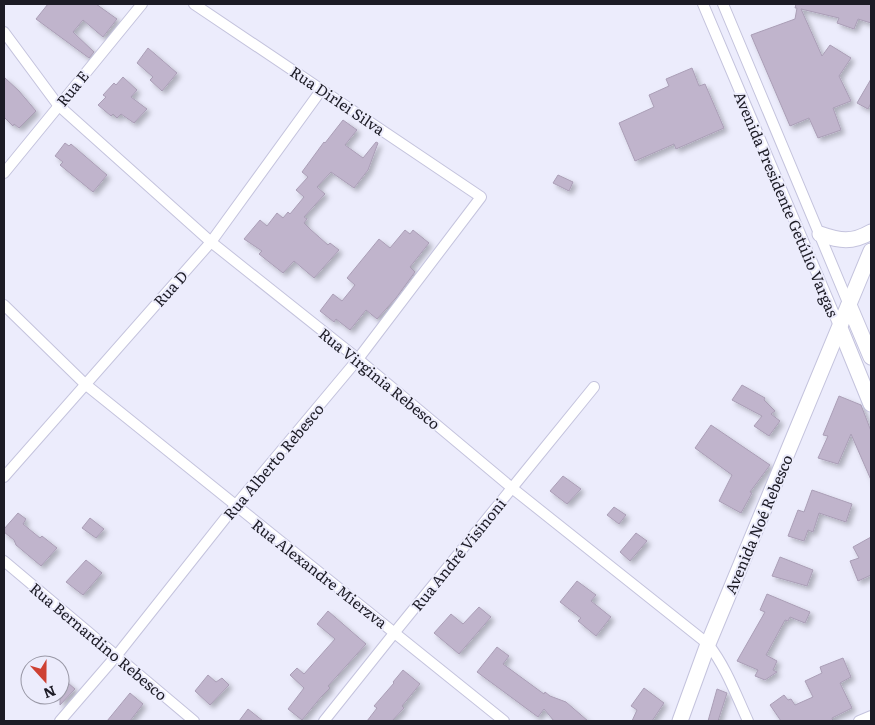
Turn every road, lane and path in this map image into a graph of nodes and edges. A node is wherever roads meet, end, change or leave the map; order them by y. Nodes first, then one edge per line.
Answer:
1 (142, 4) edge
2 (194, 4) edge
3 (703, 4) edge
4 (723, 4) edge
5 (4, 32) edge
6 (742, 50) junction
7 (725, 57) junction
8 (322, 89) junction
9 (58, 105) junction
10 (4, 173) edge
11 (481, 197) joint
12 (871, 232) edge
13 (820, 234) junction
14 (211, 242) junction
15 (871, 251) edge
16 (4, 305) edge
17 (850, 305) junction
18 (840, 328) junction
19 (871, 357) edge
20 (358, 359) junction
21 (85, 384) junction
22 (594, 387) dead end
23 (871, 404) edge
24 (4, 477) edge
25 (512, 488) junction
26 (235, 506) junction
27 (4, 561) edge
28 (394, 632) junction
29 (708, 644) junction
30 (117, 655) junction
31 (871, 716) edge
32 (60, 721) edge
33 (194, 721) edge
34 (324, 721) edge
35 (504, 721) edge
36 (680, 721) edge
37 (748, 721) edge
38 (859, 721) edge

1 - 9 street, Rua E
2 - 8 street, Rua Dirlei Silva
3 - 7 street, Avenida Presidente Getúlio Vargas
4 - 6 street, Avenida Presidente Getúlio Vargas
5 - 9 street, Rua Virginia Rebesco
6 - 7 street
6 - 13 street, Avenida Presidente Getúlio Vargas
7 - 18 street, Avenida Presidente Getúlio Vargas
8 - 11 street, Rua Dirlei Silva
8 - 14 street, Rua D
9 - 10 street, Rua E
9 - 14 street, Rua Virginia Rebesco
11 - 20 street, Rua Alberto Rebesco
12 - 13 main road
13 - 17 street, Avenida Presidente Getúlio Vargas
14 - 20 street, Rua Virginia Rebesco
14 - 21 street, Rua D
15 - 17 main road, Avenida Noé Rebesco
16 - 21 street, Rua Alexandre Mierzva
17 - 18 main road, Avenida Noé Rebesco
17 - 19 main road, Avenida Presidente Getúlio Vargas
18 - 23 main road, Avenida Presidente Getúlio Vargas
18 - 29 main road, Avenida Noé Rebesco
20 - 25 street, Rua Virginia Rebesco
20 - 26 street, Rua Alberto Rebesco
21 - 24 street, Rua D
21 - 26 street, Rua Alexandre Mierzva
22 - 25 street, Rua André Visinoni
25 - 28 street, Rua André Visinoni
25 - 29 street, Rua Virginia Rebesco
26 - 28 street, Rua Alexandre Mierzva
26 - 30 street, Rua Alberto Rebesco
27 - 30 street, Rua Bernardino Rebesco
28 - 34 street, Rua André Visinoni
28 - 35 street, Rua Alexandre Mierzva
29 - 36 main road, Avenida Noé Rebesco
29 - 37 street, Rua Virginia Rebesco
30 - 32 street, Rua Alberto Rebesco
30 - 33 street, Rua Bernardino Rebesco
31 - 38 street

